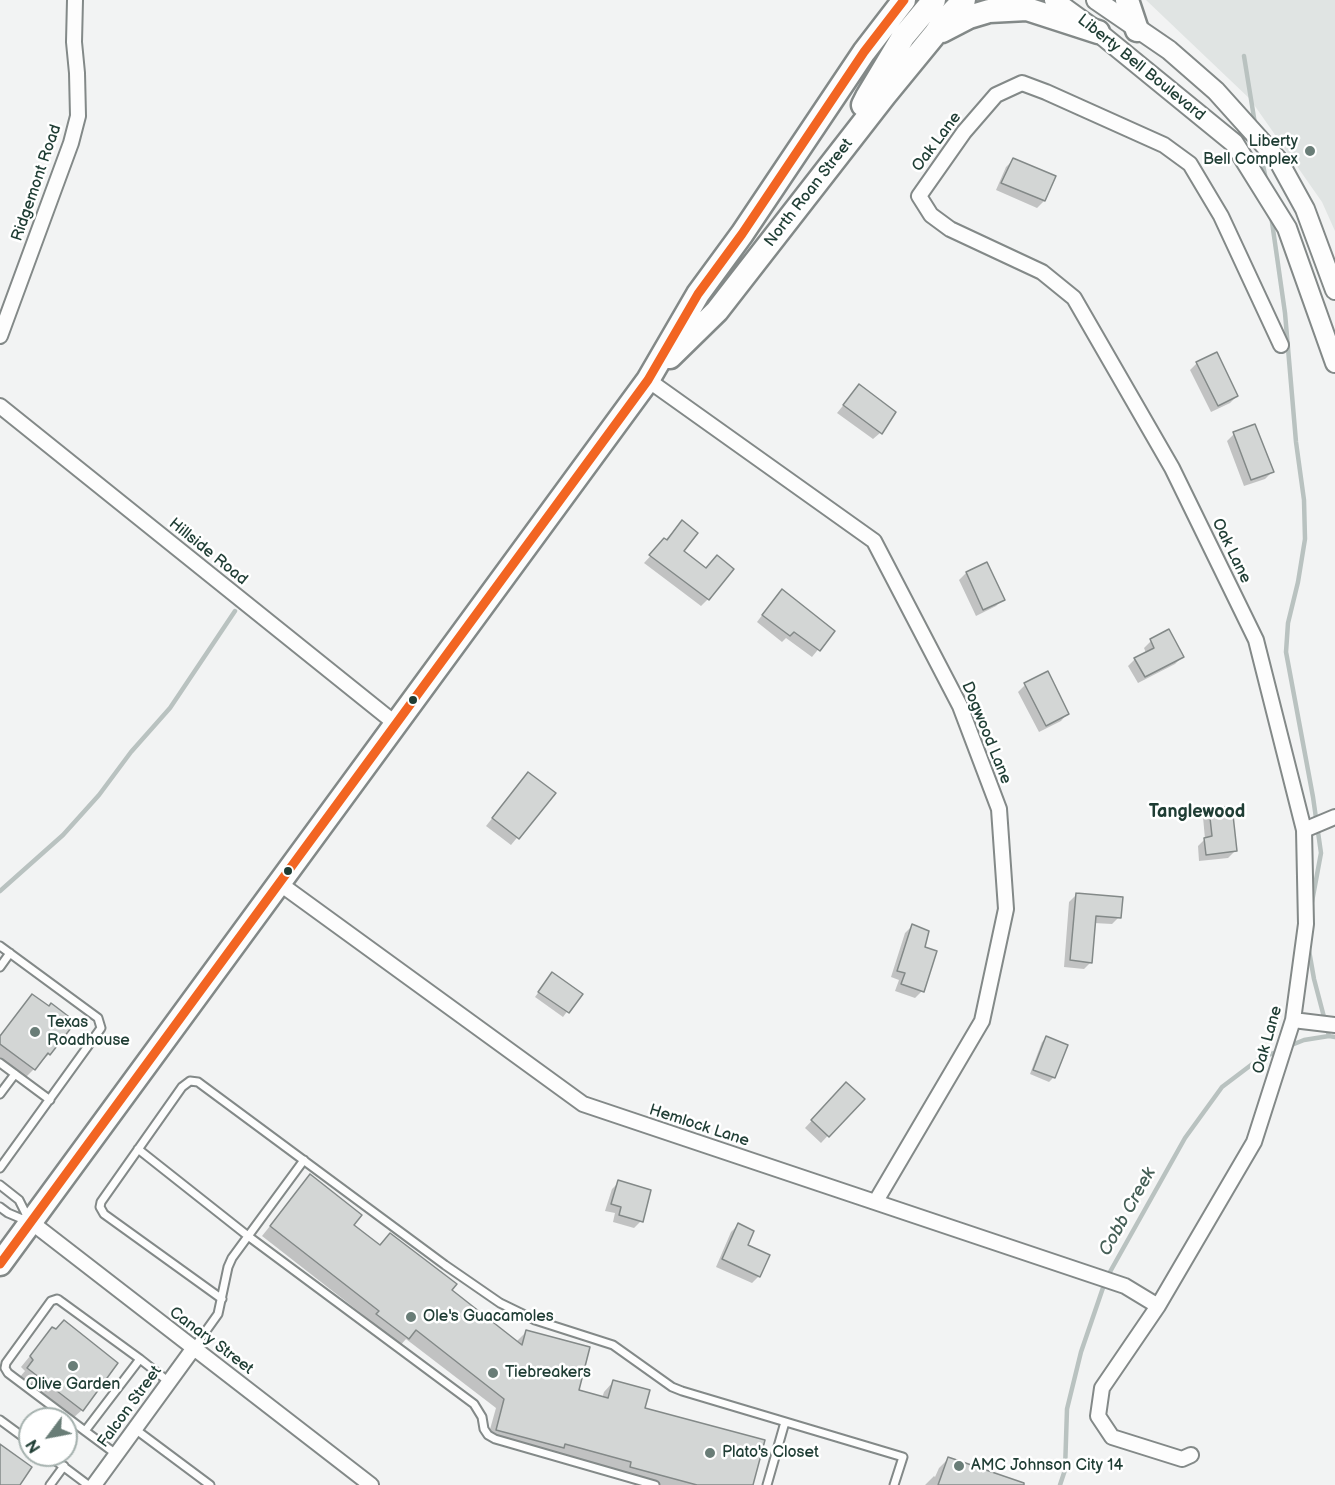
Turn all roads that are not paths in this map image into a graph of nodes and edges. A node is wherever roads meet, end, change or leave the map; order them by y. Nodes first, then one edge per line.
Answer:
1 (75, 0) edge
2 (904, 0) edge
3 (934, 0) edge
4 (964, 0) edge
5 (1054, 0) edge
6 (1096, 0) edge
7 (1127, 0) edge
8 (1137, 30) junction
9 (1098, 32) junction
10 (935, 34) junction
11 (850, 140) junction
12 (1335, 292) edge
13 (1313, 301) junction
14 (0, 336) edge
15 (1281, 345) dead end
16 (1335, 363) edge
17 (648, 380) junction
18 (0, 406) edge
19 (396, 724) junction
20 (1335, 817) edge
21 (1304, 830) junction
22 (279, 883) junction
23 (0, 946) edge
24 (10, 953) junction
25 (0, 967) edge
26 (1293, 1020) junction
27 (1335, 1025) edge
28 (0, 1063) edge
29 (15, 1074) junction
30 (0, 1094) edge
31 (50, 1100) junction
32 (138, 1149) junction
33 (304, 1160) junction
34 (0, 1168) edge
35 (0, 1185) edge
36 (876, 1201) junction
37 (0, 1207) edge
38 (31, 1222) junction
39 (248, 1236) junction
40 (0, 1264) edge
41 (222, 1299) junction
42 (1158, 1306) junction
43 (193, 1349) junction
44 (140, 1359) junction
45 (169, 1382) junction
46 (0, 1420) edge
47 (785, 1422) junction
48 (135, 1429) junction
49 (85, 1431) junction
50 (18, 1433) edge
51 (116, 1454) junction
52 (1191, 1455) dead end
53 (63, 1467) edge
54 (65, 1467) edge
55 (50, 1485) edge
56 (88, 1485) edge
57 (94, 1485) edge
58 (210, 1485) edge
59 (371, 1485) edge
60 (655, 1485) edge
61 (767, 1485) edge
62 (894, 1485) edge

1 - 14 street, Ridgemont Road
2 - 17 main road, North Roan Street
3 - 11 main road
4 - 10 main road, North Roan Street
5 - 9 street, Liberty Bell Boulevard
6 - 8 street, Liberty Bell Boulevard
7 - 8 main road
8 - 12 street, Liberty Bell Boulevard
9 - 10 main road
9 - 13 street, Liberty Bell Boulevard
10 - 11 main road, North Roan Street
11 - 17 main road, North Roan Street
12 - 13 street
13 - 16 street, Liberty Bell Boulevard
15 - 21 street, Oak Lane
17 - 19 main road, North Roan Street
17 - 36 street, Dogwood Lane
18 - 19 street, Hillside Road
19 - 22 main road, North Roan Street
20 - 21 street
21 - 26 street, Oak Lane
22 - 36 street, Hemlock Lane
22 - 38 main road, North Roan Street
23 - 24 lane
24 - 25 lane
24 - 31 lane
26 - 27 street
26 - 42 street, Oak Lane
28 - 29 lane
29 - 30 lane
29 - 31 lane
31 - 34 lane
32 - 33 lane
32 - 39 lane
32 - 41 lane
33 - 39 lane
33 - 47 lane
35 - 38 lane
36 - 42 street, Hemlock Lane
37 - 38 lane
38 - 40 main road, North Roan Street
38 - 43 street, Canary Street
39 - 41 lane
39 - 60 lane
41 - 43 lane
42 - 52 street, Oak Lane
43 - 45 street, Falcon Street
43 - 59 street, Canary Street
44 - 45 lane
44 - 49 lane
44 - 49 lane
45 - 48 street, Falcon Street
46 - 50 lane
47 - 61 lane
47 - 62 lane
48 - 51 street, Falcon Street
48 - 58 lane
49 - 51 lane
51 - 57 street, Falcon Street
53 - 55 lane
54 - 56 lane

